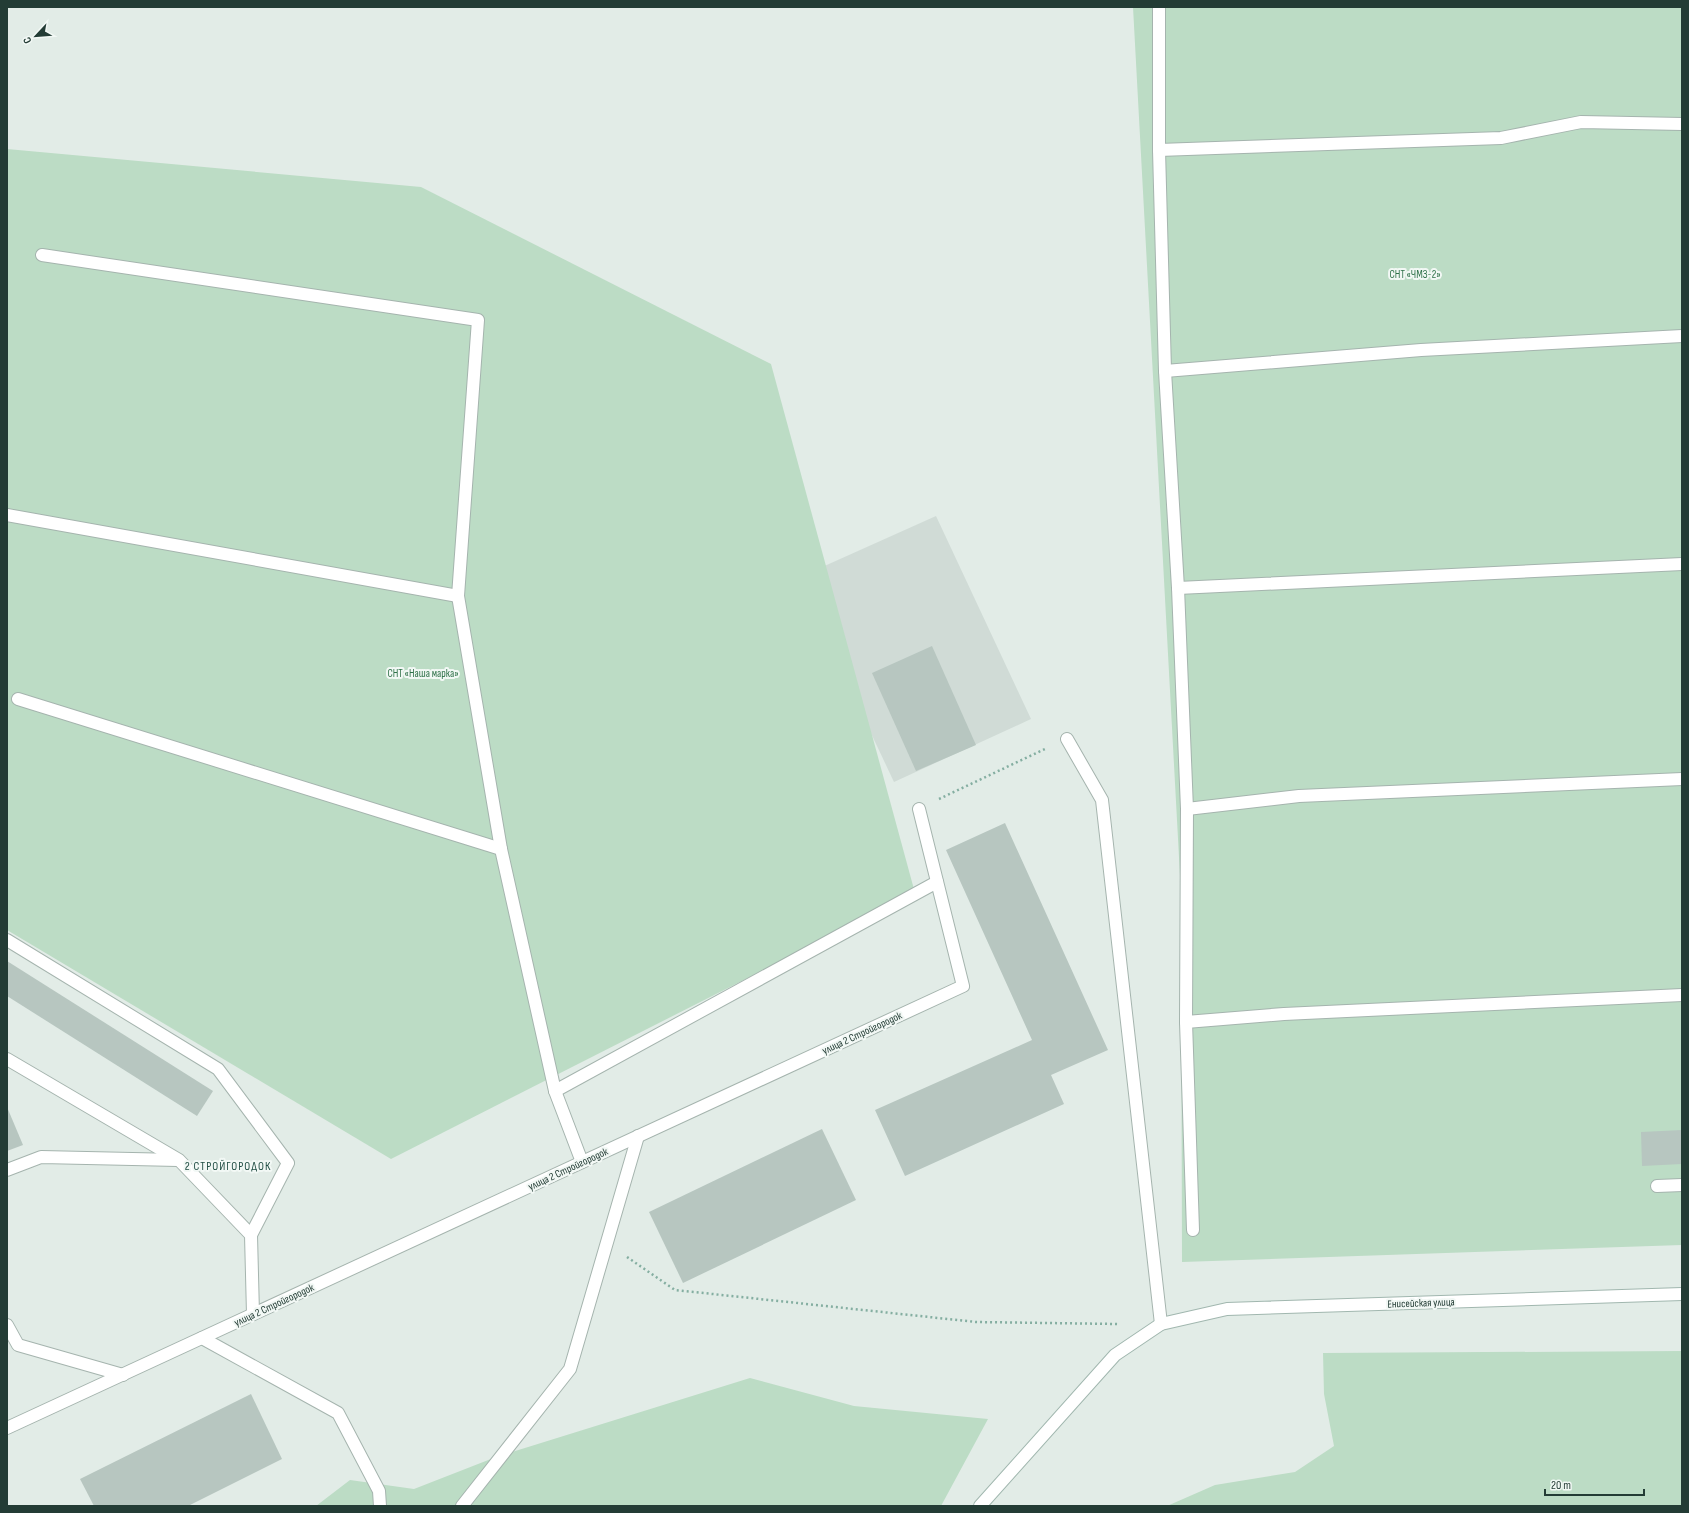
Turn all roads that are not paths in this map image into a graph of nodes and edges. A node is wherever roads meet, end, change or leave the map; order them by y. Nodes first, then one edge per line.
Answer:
1 (1159, 7) edge
2 (1682, 124) edge
3 (1159, 150) junction
4 (42, 255) dead end
5 (1682, 336) edge
6 (1165, 371) junction
7 (7, 515) edge
8 (1682, 564) edge
9 (1178, 588) junction
10 (458, 596) junction
11 (18, 700) dead end
12 (1066, 739) road end
13 (1682, 779) edge
14 (919, 809) road end
15 (1187, 809) junction
16 (501, 850) junction
17 (937, 882) junction
18 (7, 940) edge
19 (1682, 996) edge
20 (1186, 1022) junction
21 (7, 1058) edge
22 (555, 1090) junction
23 (638, 1136) junction
24 (179, 1160) junction
25 (582, 1162) junction
26 (7, 1170) edge
27 (1682, 1185) edge
28 (1657, 1186) dead end
29 (1193, 1230) dead end
30 (251, 1235) junction
31 (1682, 1294) edge
32 (253, 1314) junction
33 (1161, 1324) junction
34 (7, 1325) edge
35 (202, 1338) junction
36 (123, 1375) junction
37 (7, 1428) edge
38 (380, 1506) edge
39 (462, 1506) edge
40 (980, 1506) edge

1 - 3 street
2 - 3 street
3 - 6 street
4 - 10 street
5 - 6 street
6 - 9 street
7 - 10 street
8 - 9 street
9 - 15 street
10 - 16 street
11 - 16 street
12 - 33 street
13 - 15 street
14 - 17 street, улица 2 Стройгородок
15 - 20 street
16 - 22 street
17 - 22 street
17 - 23 street, улица 2 Стройгородок
18 - 30 street
19 - 20 street
20 - 29 street
21 - 24 street
22 - 25 street
23 - 25 street, улица 2 Стройгородок
23 - 39 street
24 - 26 street
24 - 30 street
25 - 32 street, улица 2 Стройгородок
27 - 28 street
30 - 32 street
31 - 33 street, Енисейская улица
32 - 35 street, улица 2 Стройгородок
33 - 40 street
34 - 36 street
35 - 36 street, улица 2 Стройгородок
35 - 38 street
36 - 37 street, улица 2 Стройгородок

